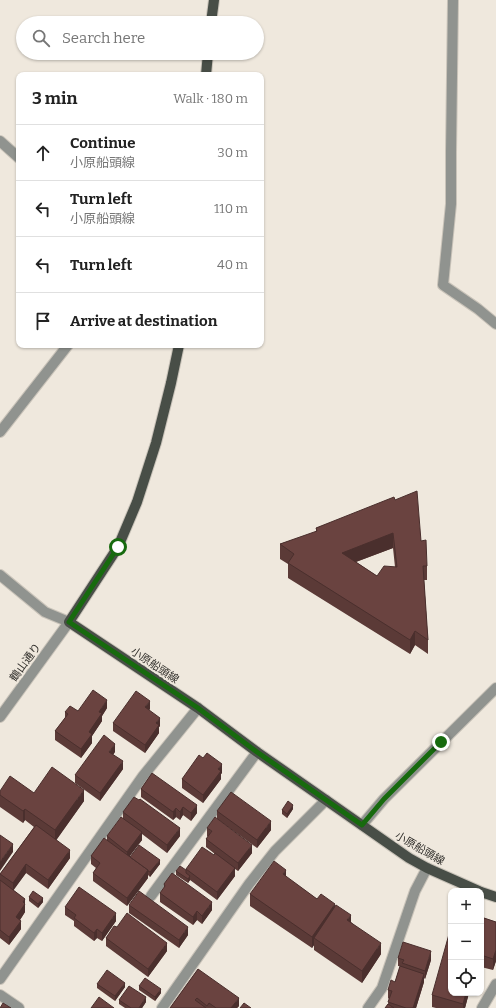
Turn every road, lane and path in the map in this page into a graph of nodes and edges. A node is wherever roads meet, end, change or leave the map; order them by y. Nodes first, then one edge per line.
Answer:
1 (214, 0) edge
2 (453, 0) edge
3 (212, 16) edge
4 (207, 60) edge
5 (206, 72) edge
6 (0, 141) edge
7 (16, 155) edge
8 (496, 324) edge
9 (66, 348) edge
10 (178, 348) edge
11 (0, 432) edge
12 (0, 575) edge
13 (69, 622) junction
14 (496, 688) edge
15 (198, 708) junction
16 (0, 717) edge
17 (257, 752) junction
18 (326, 800) junction
19 (362, 825) junction
20 (427, 868) junction
21 (473, 888) edge
22 (484, 892) edge
23 (150, 896) dead end
24 (496, 897) edge
25 (0, 979) edge
26 (496, 984) edge
27 (0, 995) edge
28 (18, 1008) edge
29 (162, 1008) edge
30 (368, 1008) edge
31 (482, 1008) edge

1 - 3 main road
2 - 8 street
4 - 5 main road
6 - 7 street
9 - 11 street
10 - 13 main road
12 - 13 street
13 - 15 main road, 小原船頭線
13 - 16 street, 鶴山通り
14 - 19 street
15 - 17 main road, 小原船頭線
15 - 25 street
17 - 18 main road, 小原船頭線
17 - 23 street
18 - 19 main road, 小原船頭線
18 - 29 street
19 - 20 main road, 小原船頭線
20 - 21 main road, 小原船頭線
20 - 30 street
22 - 24 main road, 小原船頭線
26 - 31 street
27 - 28 street

